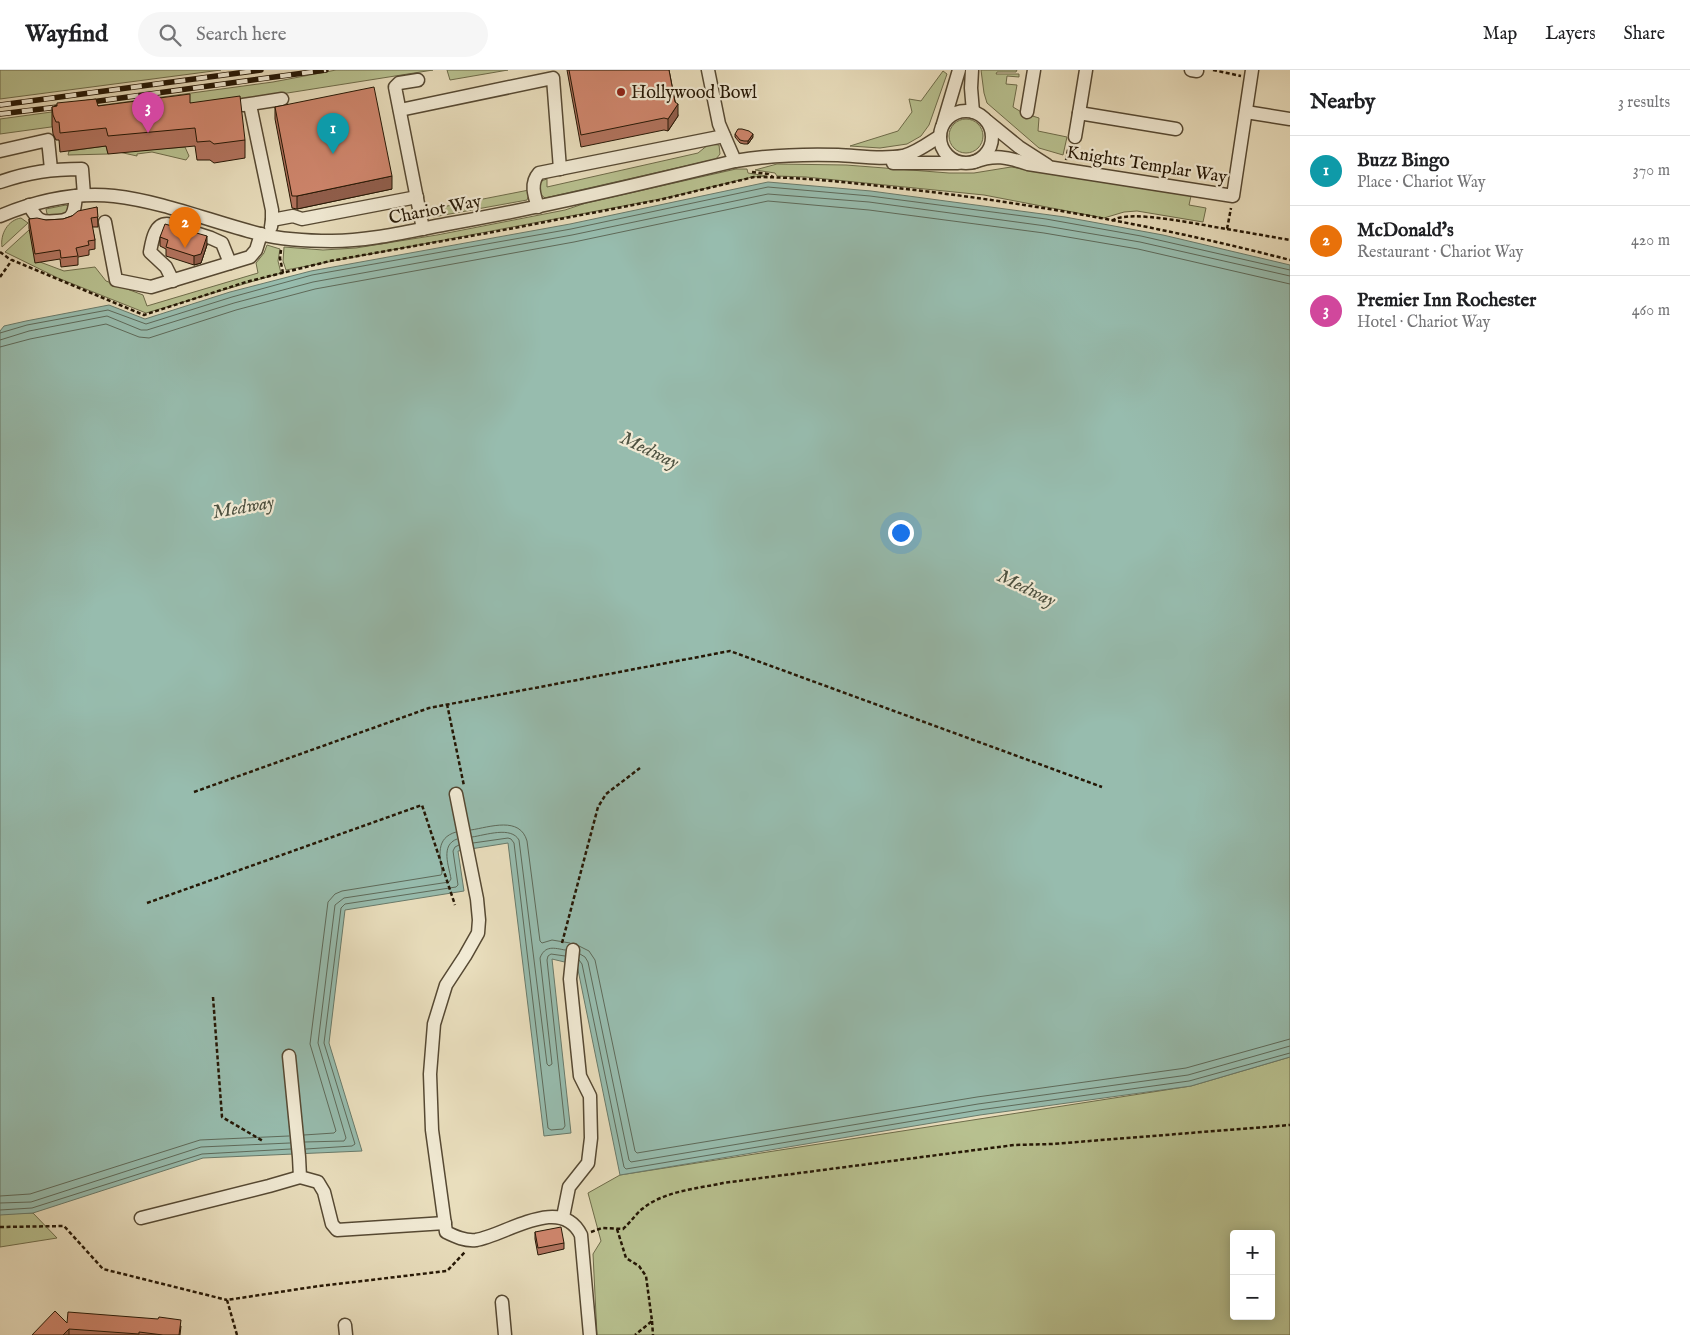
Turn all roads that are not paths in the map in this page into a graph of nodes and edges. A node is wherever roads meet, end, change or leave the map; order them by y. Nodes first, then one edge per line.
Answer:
1 (708, 70) edge
2 (959, 70) edge
3 (972, 70) edge
4 (1034, 70) edge
5 (1086, 70) edge
6 (1252, 74) edge
7 (418, 80) dead end
8 (282, 99) dead end
9 (250, 105) junction
10 (227, 107) edge
11 (400, 110) junction
12 (1027, 112) dead end
13 (1246, 112) junction
14 (1079, 113) junction
15 (978, 115) junction
16 (1290, 119) edge
17 (1176, 129) dead end
18 (941, 131) junction
19 (724, 136) junction
20 (1075, 137) dead end
21 (0, 151) edge
22 (879, 158) junction
23 (735, 161) junction
24 (967, 162) junction
25 (1049, 166) junction
26 (51, 169) junction
27 (560, 169) junction
28 (0, 182) edge
29 (80, 196) junction
30 (417, 197) junction
31 (29, 205) junction
32 (538, 207) junction
33 (0, 216) edge
34 (272, 220) junction
35 (105, 222) dead end
36 (424, 229) junction
37 (264, 235) junction
38 (230, 263) junction
39 (173, 281) junction
40 (456, 794) dead end
41 (567, 951) road end
42 (289, 1056) dead end
43 (300, 1177) junction
44 (563, 1217) junction
45 (141, 1218) dead end
46 (445, 1222) junction
47 (502, 1302) dead end
48 (505, 1335) edge
49 (590, 1335) edge

1 - 19 street
2 - 18 street
3 - 15 street
4 - 12 street
5 - 14 street
6 - 13 street, Knights Templar Way
7 - 11 street
8 - 9 street
9 - 10 street
9 - 34 street
11 - 27 street
11 - 30 street
13 - 16 street
13 - 25 street, Knights Templar Way
14 - 17 street
14 - 20 street
15 - 18 street
15 - 24 street
15 - 25 street, Knights Templar Way
18 - 22 street
18 - 24 street
19 - 23 street
19 - 27 street
21 - 26 street
22 - 23 street, Chariot Way
22 - 24 street, Knights Templar Way
23 - 32 street, Chariot Way
24 - 25 street, Knights Templar Way
26 - 28 street
26 - 29 street
27 - 32 street
29 - 31 street, Chariot Way
29 - 31 street
29 - 37 street, Chariot Way
30 - 34 street
30 - 36 street
31 - 33 street, Chariot Way
32 - 36 street, Chariot Way
34 - 37 street
35 - 39 street
36 - 37 street, Chariot Way
37 - 38 street
38 - 39 street
38 - 39 street
40 - 46 street
41 - 44 street
42 - 43 street
43 - 45 street
43 - 46 street
44 - 46 street
44 - 49 street
47 - 48 street

